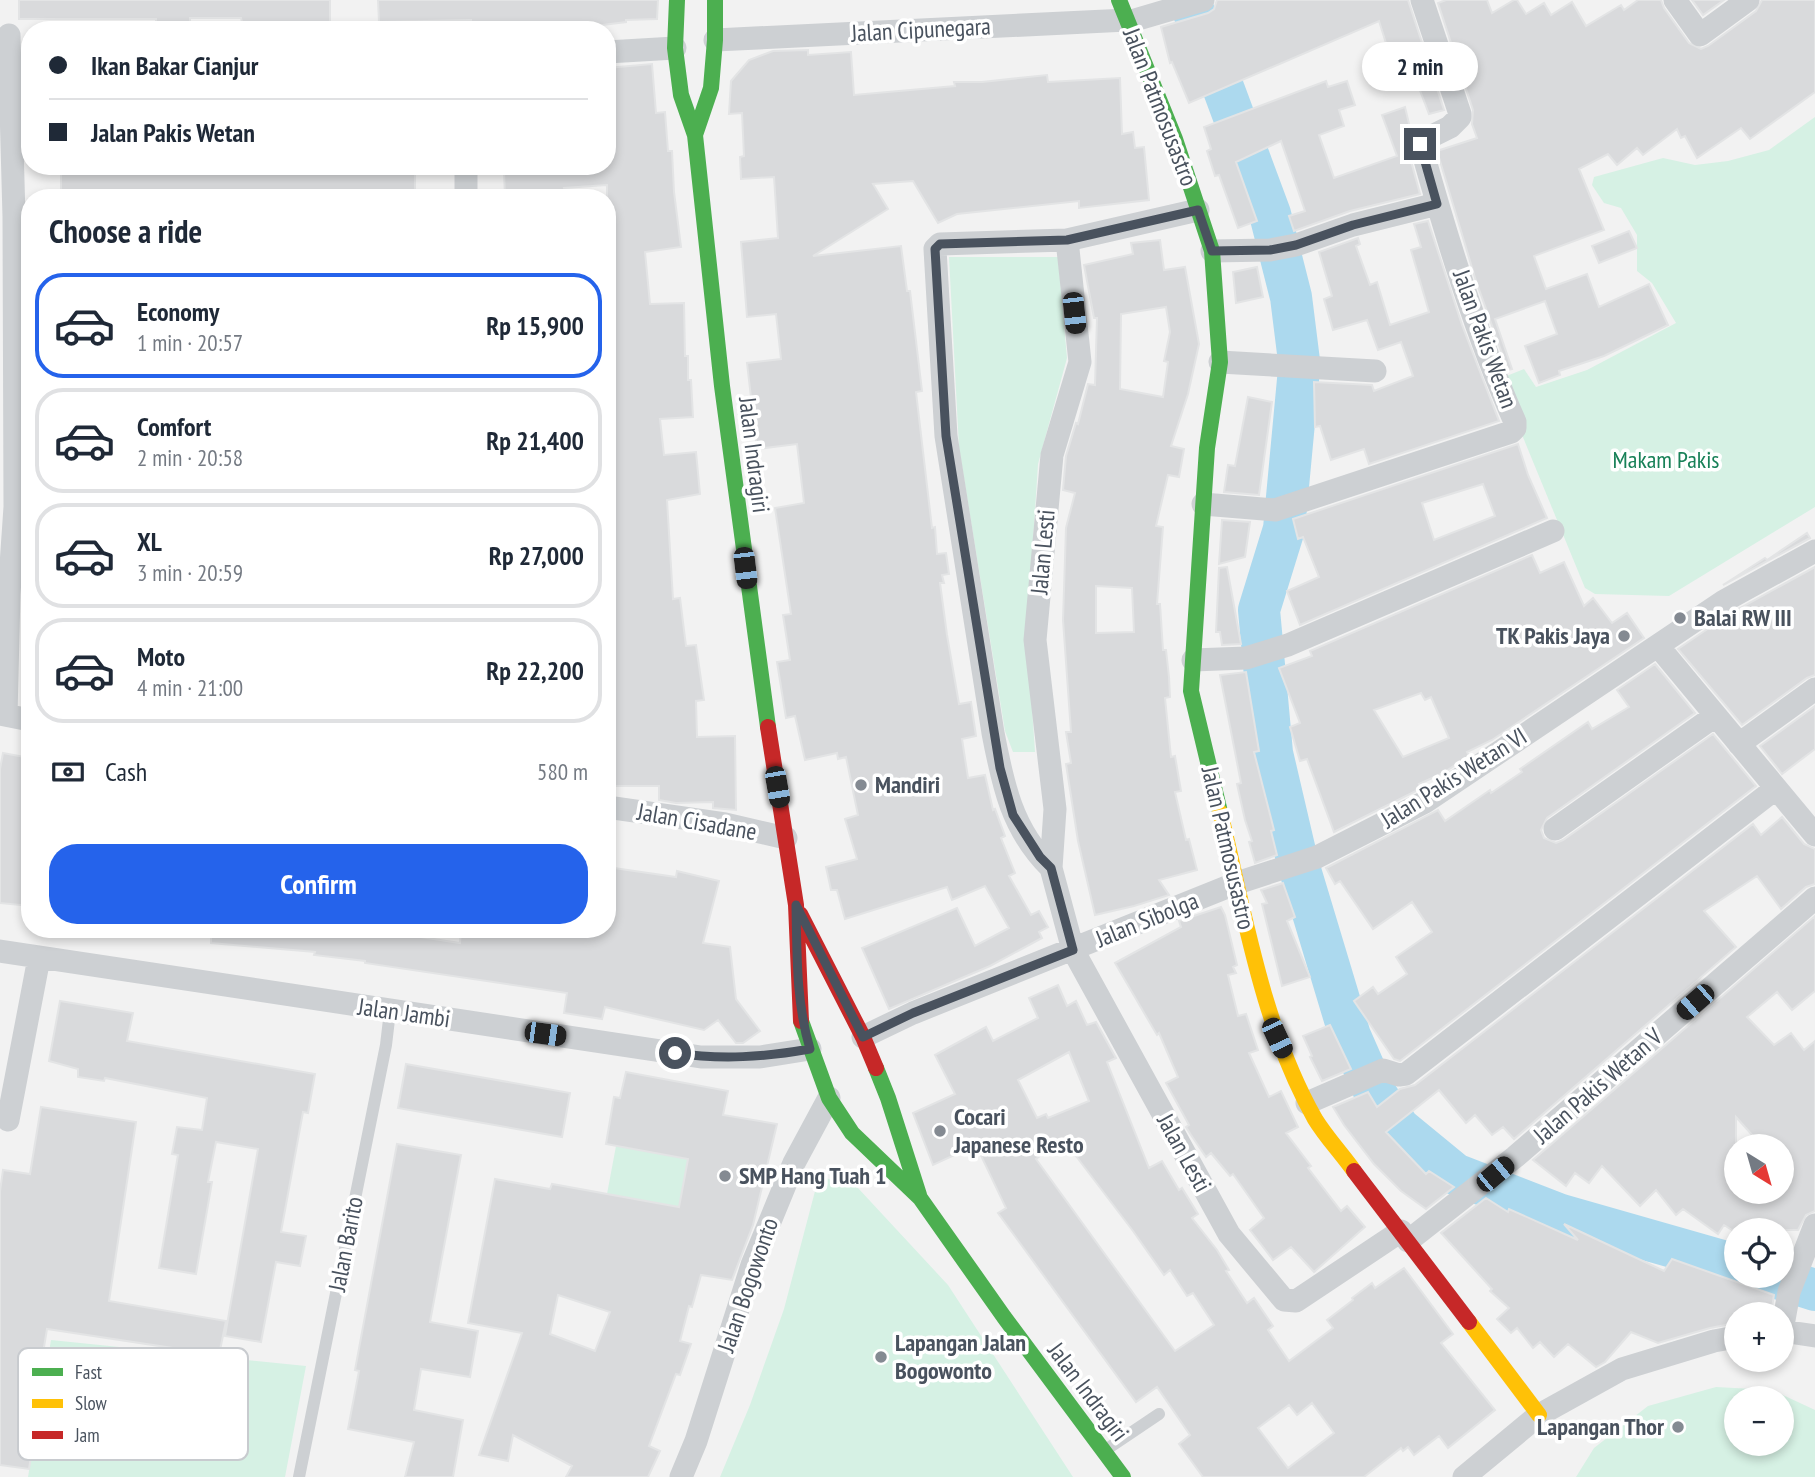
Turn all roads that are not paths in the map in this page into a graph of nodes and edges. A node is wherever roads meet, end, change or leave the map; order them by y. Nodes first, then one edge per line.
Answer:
1 (677, 0) edge
2 (715, 0) edge
3 (1203, 0) edge
4 (1422, 0) edge
5 (1675, 0) edge
6 (1748, 0) edge
7 (1124, 14) edge
8 (13, 35) edge
9 (715, 40) junction
10 (675, 48) junction
11 (616, 51) edge
12 (695, 135) junction
13 (21, 198) edge
14 (1437, 204) junction
15 (1198, 210) junction
16 (1067, 240) junction
17 (1212, 251) junction
18 (1220, 362) junction
19 (1375, 371) dead end
20 (1203, 504) junction
21 (21, 514) edge
22 (1553, 531) dead end
23 (1815, 551) edge
24 (1658, 646) junction
25 (1193, 660) junction
26 (1815, 689) edge
27 (3, 715) edge
28 (1715, 716) junction
29 (21, 718) edge
30 (1739, 744) junction
31 (1776, 789) junction
32 (616, 808) edge
33 (1555, 829) dead end
34 (1815, 835) edge
35 (786, 838) junction
36 (1051, 868) junction
37 (1237, 883) junction
38 (1815, 898) edge
39 (796, 905) junction
40 (1073, 950) junction
41 (0, 951) edge
42 (39, 958) junction
43 (390, 1011) junction
44 (863, 1037) junction
45 (810, 1049) junction
46 (829, 1098) junction
47 (1307, 1102) junction
48 (8, 1120) dead end
49 (920, 1198) junction
50 (1815, 1225) edge
51 (1405, 1236) junction
52 (1787, 1302) edge
53 (1794, 1333) edge
54 (1815, 1336) edge
55 (1724, 1339) edge
56 (1159, 1414) dead end
57 (1539, 1415) junction
58 (1104, 1451) junction
59 (299, 1477) edge
60 (681, 1477) edge
61 (1123, 1477) edge
62 (1464, 1477) edge

1 - 10 street, Jalan Indragiri
2 - 9 street, Jalan Indragiri
3 - 7 street, Jalan Cipunegara
4 - 14 street, Jalan Pakis Wetan
5 - 6 street
7 - 9 street, Jalan Cipunegara
7 - 15 street, Jalan Patmosusastro
8 - 13 street
9 - 12 street, Jalan Indragiri
10 - 11 street
10 - 12 street, Jalan Indragiri
12 - 35 street, Jalan Indragiri
14 - 17 street
14 - 20 street, Jalan Pakis Wetan
15 - 16 street, Jalan Lesti
15 - 17 street, Jalan Patmosusastro
16 - 36 street, Jalan Lesti
16 - 36 street, Jalan Lesti
17 - 18 street, Jalan Patmosusastro
18 - 19 street
18 - 20 street, Jalan Patmosusastro
20 - 25 street, Jalan Patmosusastro
21 - 27 street
22 - 25 street
23 - 24 street, Jalan Pakis Wetan VI
24 - 28 street
24 - 37 street, Jalan Pakis Wetan VI
25 - 37 street, Jalan Patmosusastro
26 - 30 street
27 - 29 street
28 - 30 street
28 - 33 street
30 - 31 street
31 - 34 street
31 - 47 street
32 - 35 street, Jalan Cisadane
35 - 39 street, Jalan Indragiri
36 - 40 street, Jalan Lesti
37 - 40 street, Jalan Sibolga
37 - 47 street, Jalan Patmosusastro
38 - 51 street, Jalan Pakis Wetan V
39 - 44 street, Jalan Indragiri
39 - 45 street, Jalan Indragiri
40 - 44 street, Jalan Sibolga
40 - 51 street, Jalan Lesti
41 - 42 street, Jalan Jambi
42 - 43 street, Jalan Jambi
42 - 48 street
43 - 45 street, Jalan Jambi
43 - 59 lane, Jalan Barito
44 - 49 street, Jalan Indragiri
45 - 46 street, Jalan Indragiri
46 - 49 street, Jalan Indragiri
46 - 60 street, Jalan Bogowonto
47 - 51 street, Jalan Patmosusastro
49 - 58 street, Jalan Indragiri
50 - 52 street
51 - 57 street, Jalan Patmosusastro
53 - 54 street
55 - 57 street
56 - 58 lane
57 - 62 street
58 - 61 street, Jalan Indragiri

